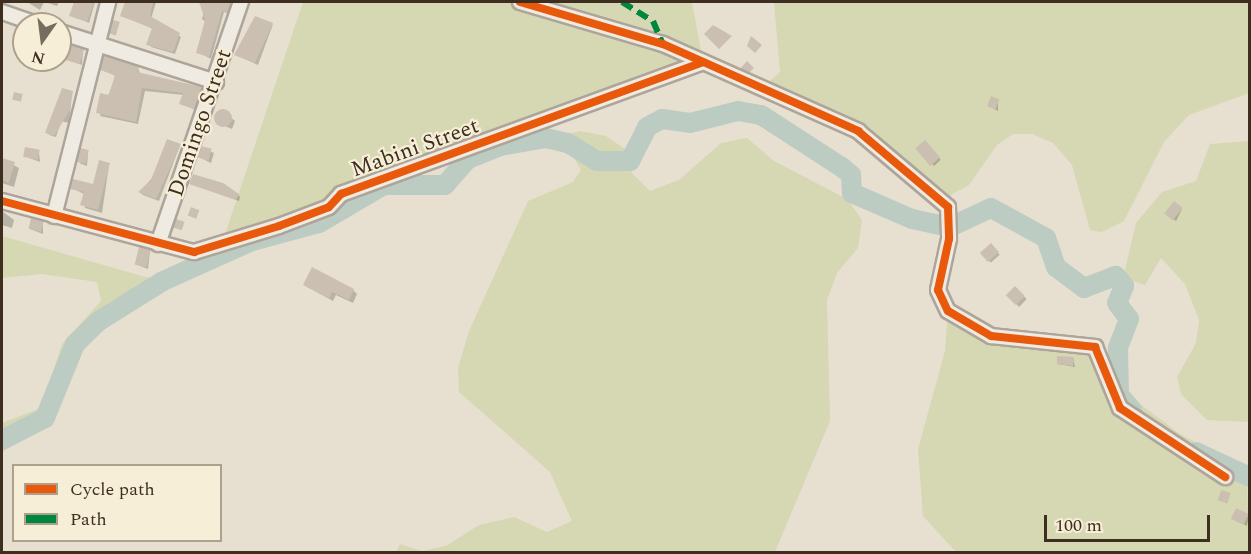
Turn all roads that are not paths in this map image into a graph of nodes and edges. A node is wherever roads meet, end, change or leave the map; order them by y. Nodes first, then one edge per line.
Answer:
1 (108, 2) edge
2 (241, 2) edge
3 (520, 2) edge
4 (72, 36) edge
5 (98, 44) junction
6 (703, 62) junction
7 (216, 82) junction
8 (2, 201) edge
9 (54, 216) junction
10 (158, 244) junction
11 (1225, 477) dead end

1 - 5 street
2 - 7 street, Domingo Street
3 - 6 street
4 - 5 street
5 - 7 street
5 - 9 street
6 - 10 street, Mabini Street
6 - 11 street
7 - 10 street, Domingo Street
8 - 9 street, Mabini Street
9 - 10 street, Mabini Street

